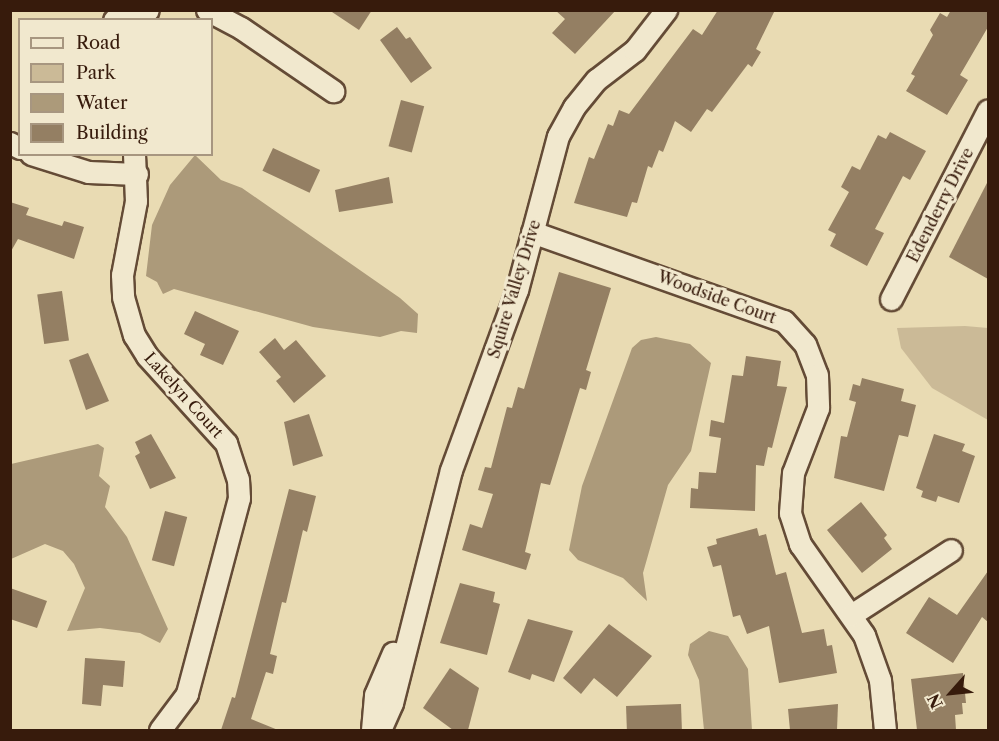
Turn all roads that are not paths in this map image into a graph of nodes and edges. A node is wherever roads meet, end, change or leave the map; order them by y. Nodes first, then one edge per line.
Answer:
1 (148, 10) edge
2 (207, 10) edge
3 (666, 10) edge
4 (121, 18) edge
5 (333, 91) dead end
6 (988, 110) edge
7 (37, 156) edge
8 (135, 164) edge
9 (532, 232) junction
10 (891, 300) dead end
11 (951, 550) dead end
12 (416, 600) junction
13 (851, 615) junction
14 (160, 730) edge
15 (372, 730) edge
16 (380, 730) edge
17 (885, 730) edge

1 - 4 street
2 - 5 street
3 - 9 street, Squire Valley Drive
6 - 10 street, Edenderry Drive
7 - 8 street
8 - 14 street, Lakelyn Court
9 - 12 street, Squire Valley Drive
9 - 13 street, Woodside Court
11 - 13 street
12 - 15 street, Squire Valley Drive
12 - 16 street, Squire Valley Drive
13 - 17 street, Woodside Court

